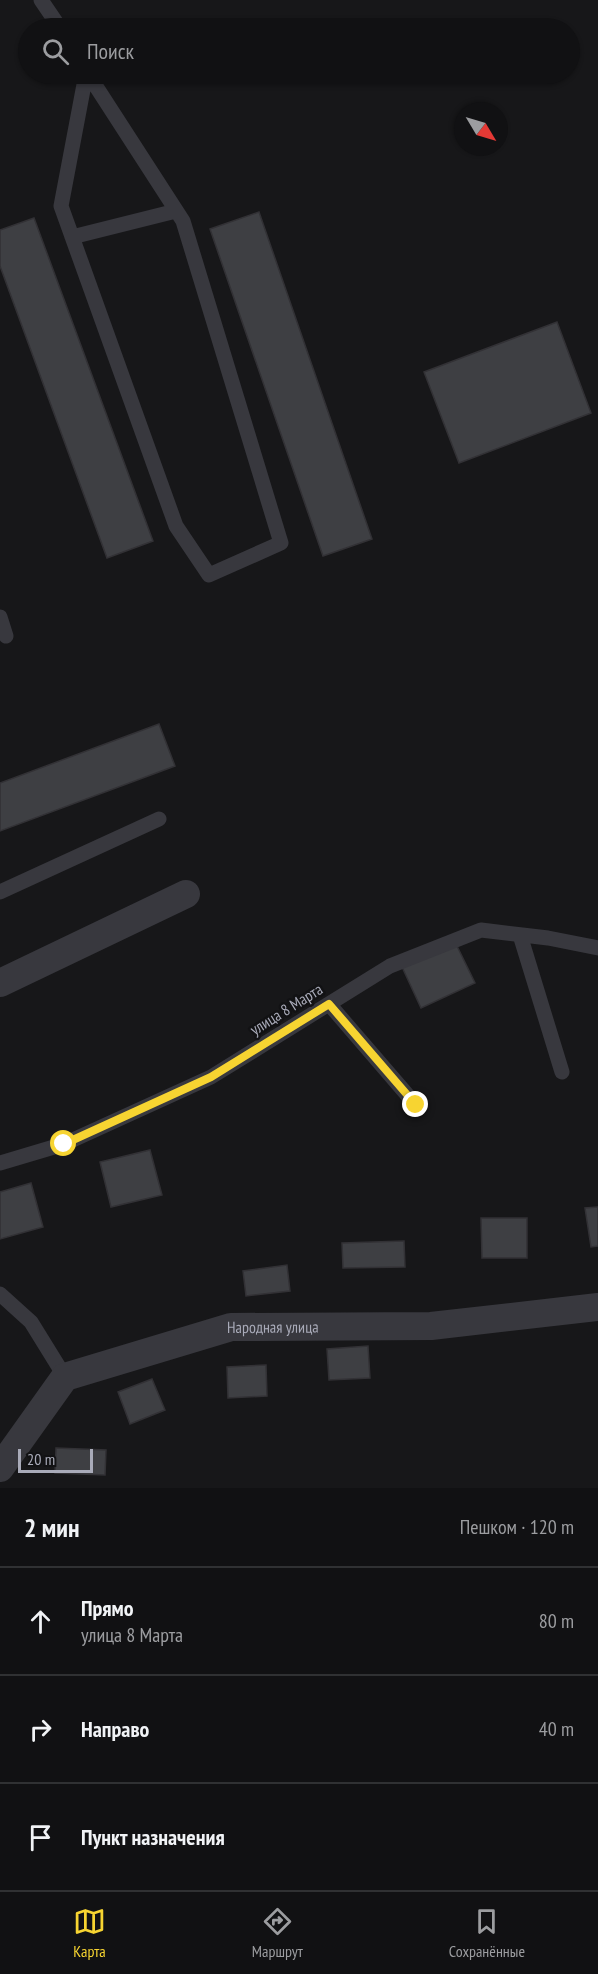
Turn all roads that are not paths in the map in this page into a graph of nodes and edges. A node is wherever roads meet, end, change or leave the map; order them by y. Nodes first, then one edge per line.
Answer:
1 (41, 0) edge
2 (53, 18) edge
3 (85, 84) edge
4 (93, 84) edge
5 (176, 211) junction
6 (72, 237) junction
7 (0, 617) edge
8 (6, 636) dead end
9 (159, 819) dead end
10 (0, 892) edge
11 (186, 894) dead end
12 (520, 935) junction
13 (598, 948) edge
14 (0, 983) edge
15 (329, 1004) junction
16 (562, 1072) dead end
17 (416, 1105) dead end
18 (0, 1163) edge
19 (0, 1294) edge
20 (598, 1307) edge
21 (65, 1377) junction
22 (0, 1468) edge

1 - 2 lane
3 - 6 lane
4 - 5 lane
5 - 6 lane
5 - 6 lane
7 - 8 lane
9 - 10 lane
11 - 14 street
12 - 13 lane, улица 8 Марта
12 - 15 lane, улица 8 Марта
12 - 16 lane
15 - 17 lane
15 - 18 lane, улица 8 Марта
19 - 21 lane
20 - 21 street, Народная улица
21 - 22 street

